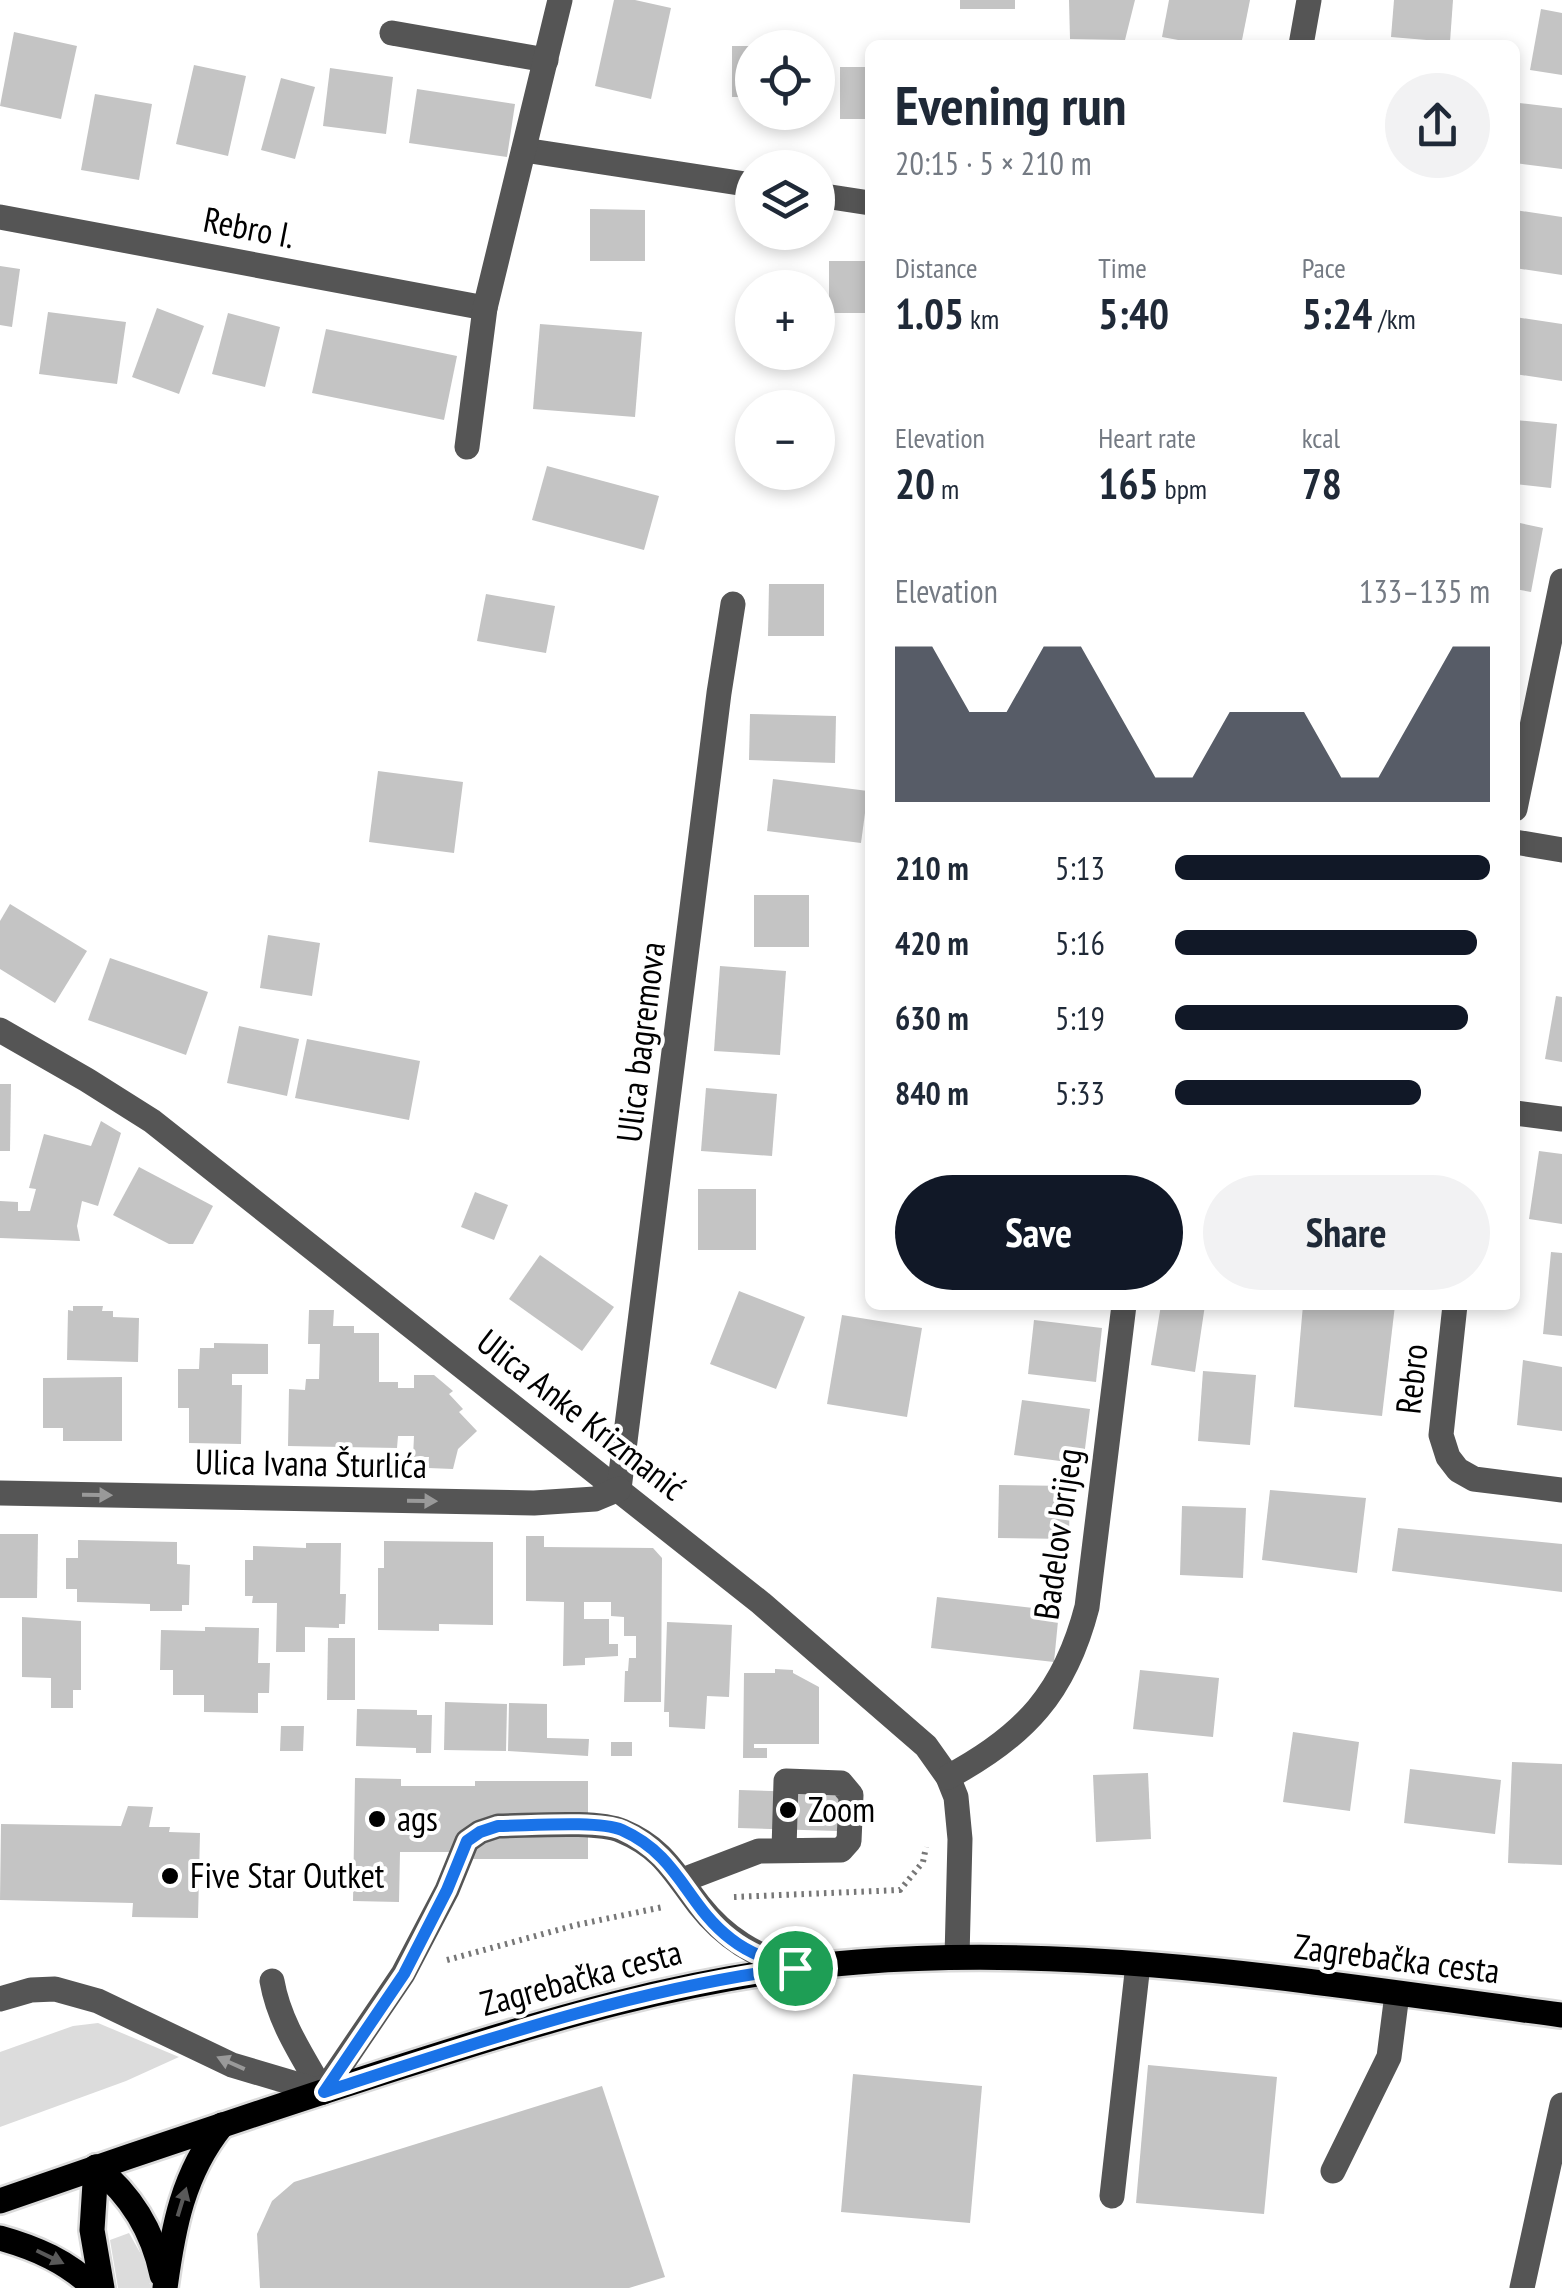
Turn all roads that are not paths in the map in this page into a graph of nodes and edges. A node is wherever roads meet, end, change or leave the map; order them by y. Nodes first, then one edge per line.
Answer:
1 (560, 0) edge
2 (1309, 0) edge
3 (392, 32) dead end
4 (1301, 40) edge
5 (546, 60) junction
6 (524, 150) junction
7 (735, 182) edge
8 (835, 199) edge
9 (865, 203) edge
10 (0, 217) edge
11 (485, 308) junction
12 (467, 447) dead end
13 (1562, 582) edge
14 (733, 604) dead end
15 (1520, 786) edge
16 (1520, 843) edge
17 (1562, 850) edge
18 (0, 1030) edge
19 (1520, 1113) edge
20 (1562, 1119) edge
21 (1123, 1310) edge
22 (1454, 1310) edge
23 (619, 1489) junction
24 (1562, 1490) edge
25 (0, 1493) edge
26 (948, 1777) junction
27 (784, 1849) dead end
28 (683, 1880) junction
29 (957, 1957) junction
30 (1138, 1964) junction
31 (795, 1968) junction
32 (272, 1981) dead end
33 (1397, 1994) junction
34 (0, 1998) edge
35 (1562, 2015) edge
36 (324, 2092) junction
37 (1562, 2104) edge
38 (222, 2125) junction
39 (96, 2167) junction
40 (1332, 2171) dead end
41 (1112, 2196) dead end
42 (0, 2202) edge
43 (0, 2238) edge
44 (94, 2288) edge
45 (102, 2288) edge
46 (165, 2288) edge
47 (1522, 2288) edge

1 - 5 street
2 - 4 street
3 - 5 street
5 - 6 street
6 - 7 street
6 - 11 street
8 - 9 street
10 - 11 street, Rebro I.
11 - 12 street
13 - 15 street
14 - 23 street, Ulica bagremova
16 - 17 street
18 - 23 street, Ulica Anke Krizmanić
19 - 20 street
21 - 26 street, Badelov brijeg
22 - 24 street, Rebro
25 -> 23 street, Ulica Ivana Šturlića
23 - 26 street, Ulica Anke Krizmanić
26 - 29 street, Ulica Anke Krizmanić
27 - 28 street
28 - 31 street
28 - 36 street
29 - 30 main road, Zagrebačka cesta
29 - 31 main road, Zagrebačka cesta
30 - 33 main road, Zagrebačka cesta
30 - 41 street
31 - 36 main road, Zagrebačka cesta
32 - 36 street
33 - 35 main road, Zagrebačka cesta
33 - 40 street
36 -> 34 street
36 - 38 main road, Zagrebačka cesta
37 - 47 street
38 - 39 main road, Zagrebačka cesta
46 -> 38 main road
39 - 42 main road, Zagrebačka cesta
39 - 45 main road
39 - 46 main road
43 -> 44 main road

